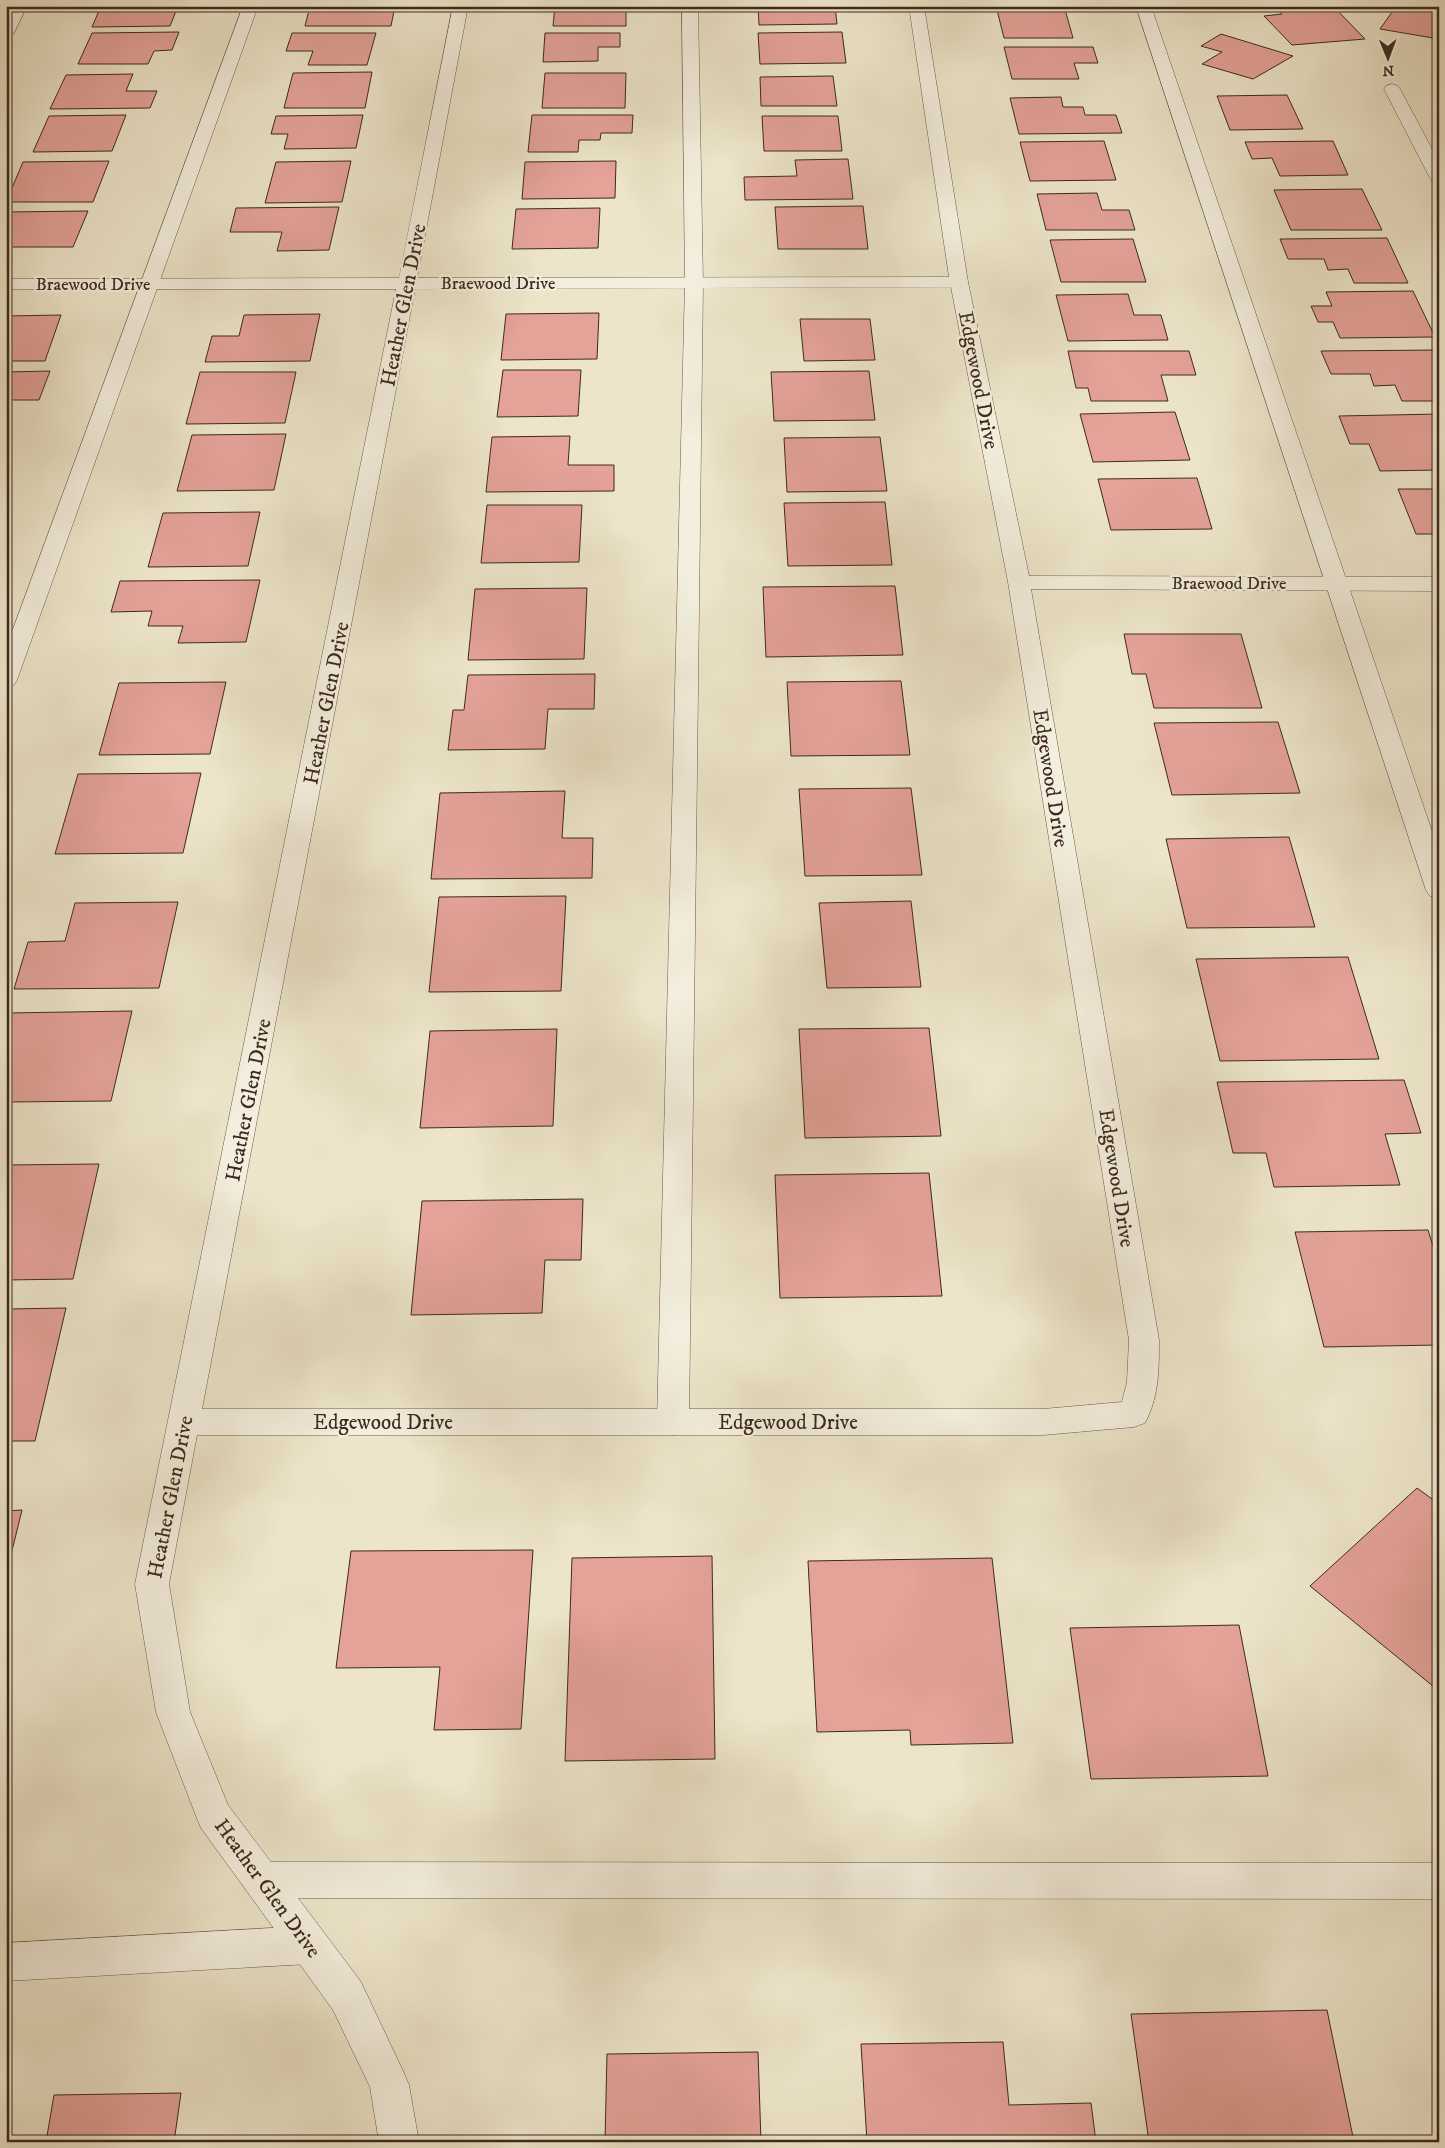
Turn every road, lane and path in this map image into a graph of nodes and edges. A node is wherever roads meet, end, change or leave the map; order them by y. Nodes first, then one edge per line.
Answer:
1 (20, 6) edge
2 (251, 6) edge
3 (461, 6) edge
4 (690, 6) edge
5 (916, 6) edge
6 (1143, 6) edge
7 (6, 33) edge
8 (1392, 89) dead end
9 (1439, 178) edge
10 (959, 282) junction
11 (694, 283) junction
12 (6, 284) edge
13 (151, 284) junction
14 (408, 284) junction
15 (1019, 582) junction
16 (1336, 584) junction
17 (1439, 584) edge
18 (6, 680) edge
19 (1439, 890) edge
20 (185, 1422) junction
21 (673, 1422) junction
22 (262, 1880) junction
23 (1439, 1881) edge
24 (309, 1945) junction
25 (6, 1962) edge
26 (399, 2142) edge

1 - 7 street
2 - 13 street
3 - 14 street, Heather Glen Drive
4 - 11 street
5 - 10 street, Edgewood Drive
6 - 16 street
8 - 9 street
10 - 11 street, Braewood Drive
10 - 15 street, Edgewood Drive
11 - 14 street, Braewood Drive
11 - 21 street
12 - 13 street, Braewood Drive
13 - 14 street, Braewood Drive
13 - 18 street
14 - 20 street, Heather Glen Drive
15 - 16 street, Braewood Drive
15 - 21 street, Edgewood Drive
16 - 17 street, Braewood Drive
16 - 19 street
20 - 21 street, Edgewood Drive
20 - 22 street, Heather Glen Drive
22 - 23 street
22 - 24 street, Heather Glen Drive
24 - 25 street
24 - 26 street, Heather Glen Drive

